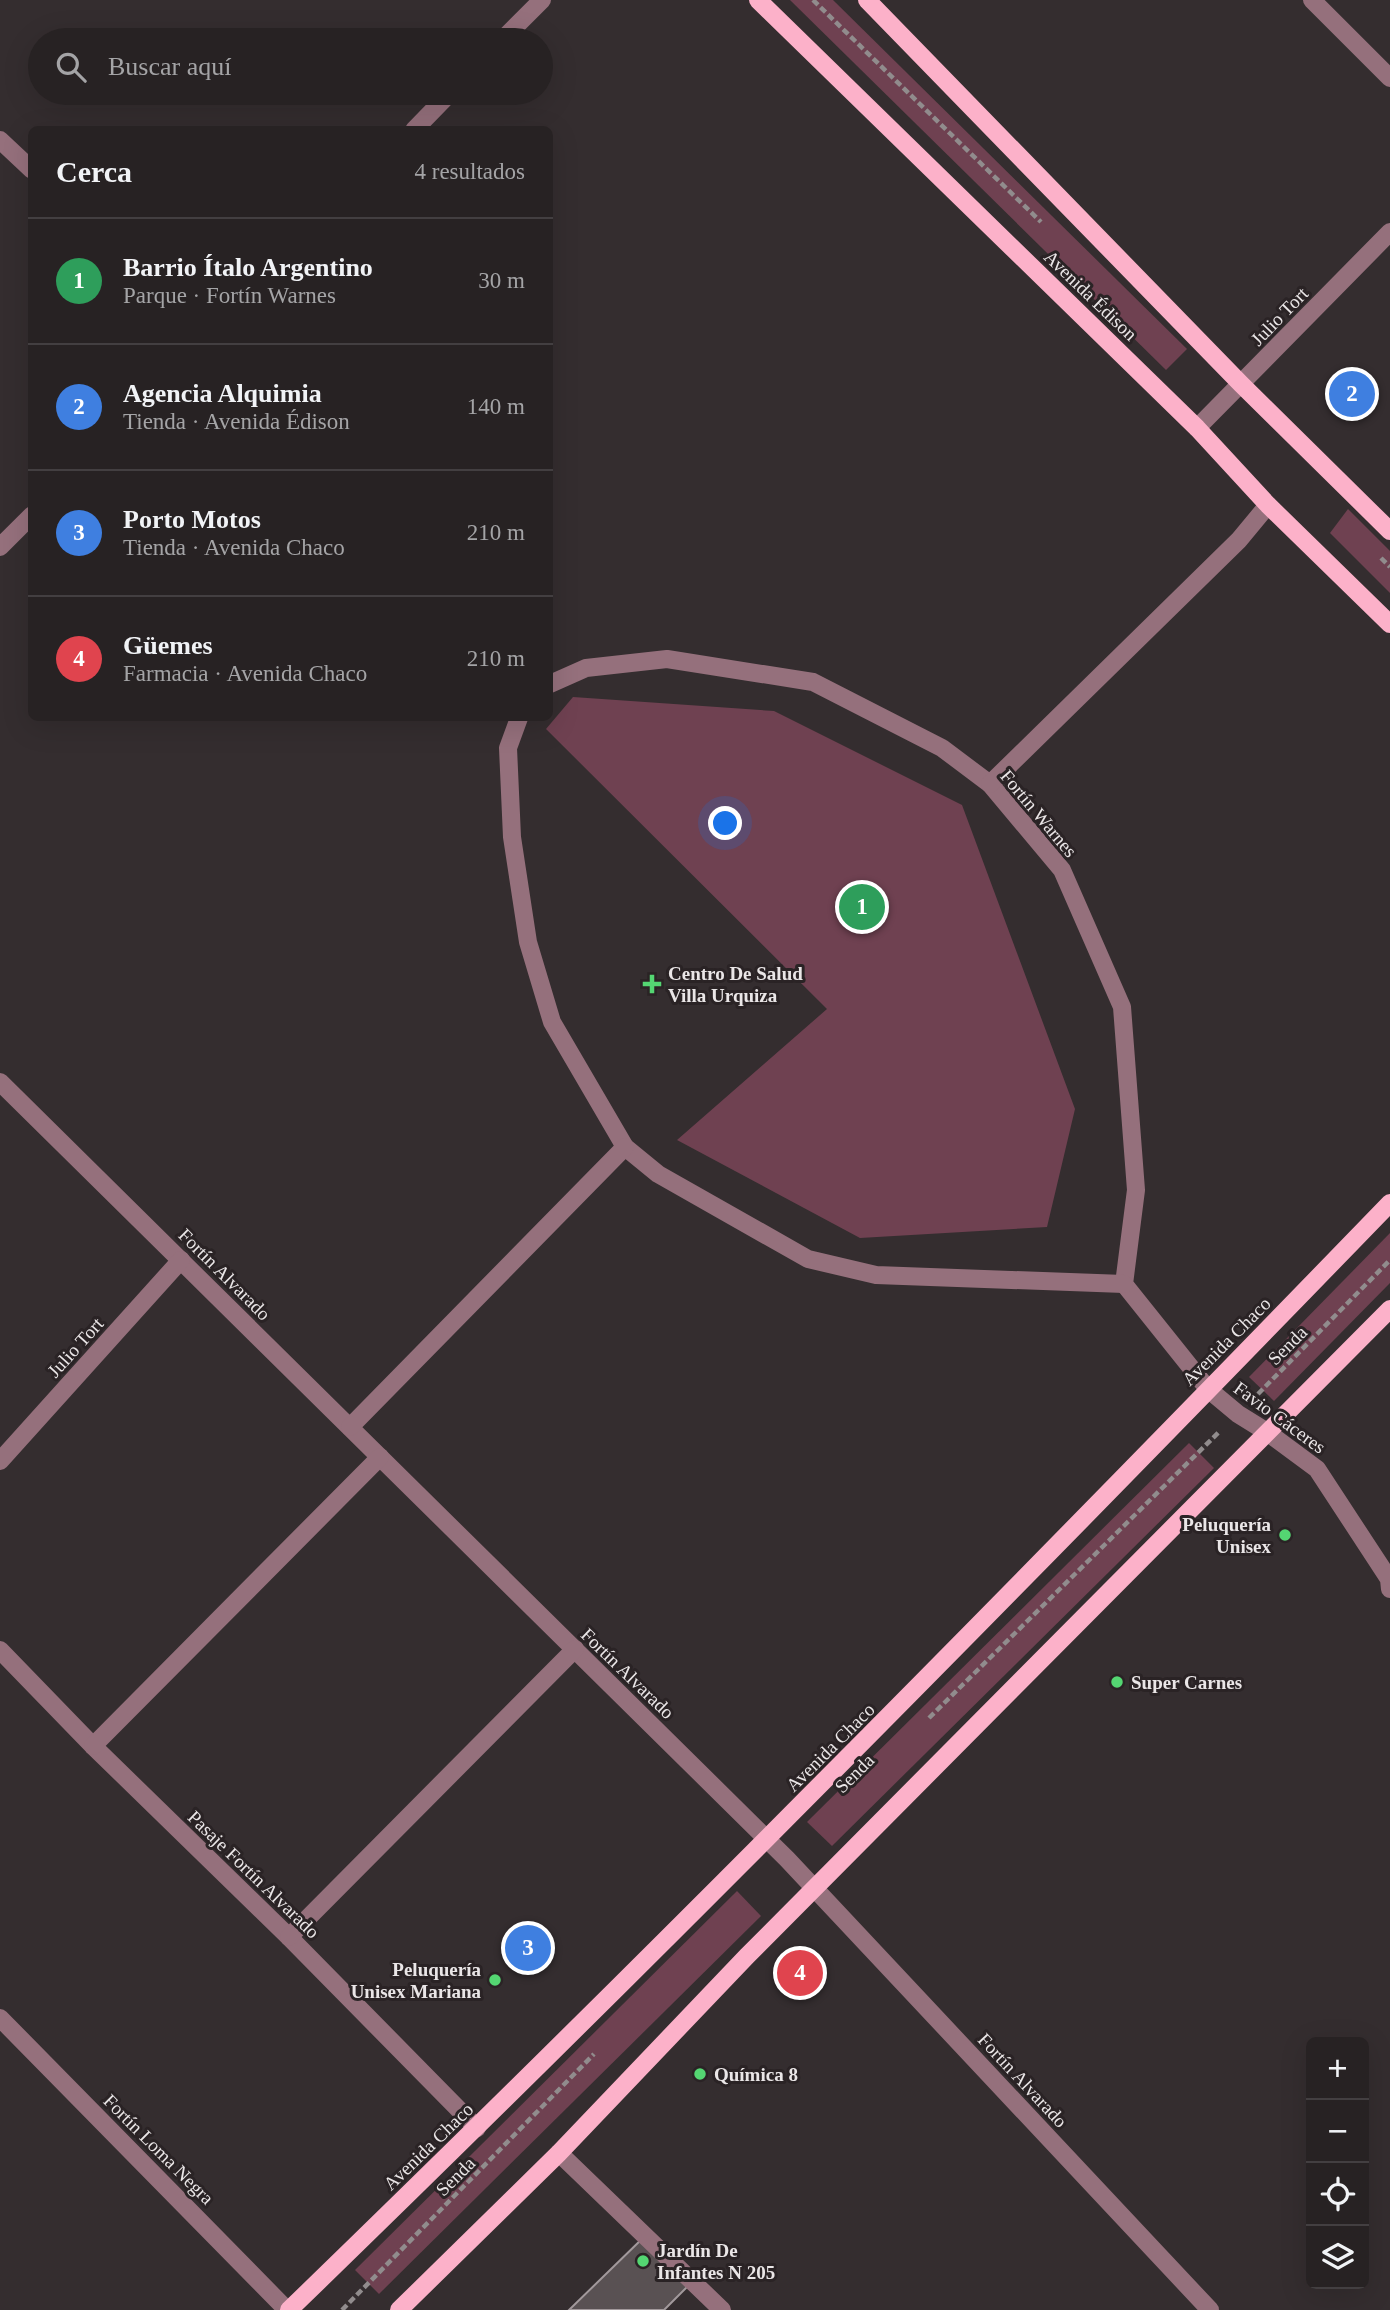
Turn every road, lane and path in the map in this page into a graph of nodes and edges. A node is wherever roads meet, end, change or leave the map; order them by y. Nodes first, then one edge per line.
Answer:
1 (542, 0) edge
2 (758, 0) edge
3 (867, 0) edge
4 (1312, 0) edge
5 (514, 28) edge
6 (1390, 78) edge
7 (438, 105) edge
8 (418, 126) edge
9 (0, 139) edge
10 (28, 166) edge
11 (1390, 232) edge
12 (1241, 384) junction
13 (1197, 428) junction
14 (1268, 505) junction
15 (28, 519) edge
16 (1390, 531) edge
17 (0, 547) edge
18 (1390, 624) edge
19 (553, 683) edge
20 (518, 721) edge
21 (990, 784) junction
22 (0, 1082) edge
23 (625, 1147) junction
24 (1390, 1203) edge
25 (181, 1260) junction
26 (1390, 1260) edge
27 (1124, 1284) junction
28 (1390, 1309) edge
29 (1208, 1389) junction
30 (1238, 1414) junction
31 (350, 1427) junction
32 (1267, 1432) junction
33 (380, 1457) junction
34 (0, 1461) edge
35 (1390, 1588) edge
36 (575, 1649) junction
37 (0, 1650) edge
38 (924, 1723) dead end
39 (93, 1746) junction
40 (767, 1838) junction
41 (814, 1888) junction
42 (289, 1937) junction
43 (0, 2018) edge
44 (603, 2045) dead end
45 (477, 2128) junction
46 (559, 2153) junction
47 (288, 2310) edge
48 (342, 2310) edge
49 (399, 2310) edge
50 (722, 2310) edge
51 (1210, 2310) edge

1 - 5 street
2 - 13 main road, Avenida Édison
3 - 12 main road
4 - 6 street
7 - 8 street
9 - 10 street
11 - 12 street, Julio Tort
12 - 13 street, Julio Tort
12 - 16 main road
13 - 14 main road, Avenida Édison
14 - 18 main road, Avenida Édison
14 - 21 street
15 - 17 street
19 - 21 street, Fortín Warnes
20 - 23 street
21 - 27 street, Fortín Warnes
22 - 25 street, Fortín Alvarado
23 - 27 street
23 - 31 street
24 - 29 main road, Avenida Chaco
25 - 31 street, Fortín Alvarado
25 - 34 street, Julio Tort
26 - 30 path, Senda
27 - 29 street
28 - 32 main road
29 - 30 street, Favio Cáceres
29 - 40 main road, Avenida Chaco
30 - 32 street, Favio Cáceres
30 - 38 path, Senda
31 - 33 street, Fortín Alvarado
32 - 35 street, Favio Cáceres
32 - 41 main road
33 - 36 street, Fortín Alvarado
33 - 39 street
36 - 40 street, Fortín Alvarado
36 - 42 street
37 - 39 street, Pasaje Fortín Alvarado
39 - 42 street, Pasaje Fortín Alvarado
40 - 41 street, Fortín Alvarado
40 - 45 main road, Avenida Chaco
41 - 46 main road
41 - 51 street, Fortín Alvarado
42 - 45 street, Pasaje Fortín Alvarado
43 - 47 street, Fortín Loma Negra
44 - 48 path, Senda
45 - 47 main road, Avenida Chaco
46 - 49 main road
46 - 50 street

